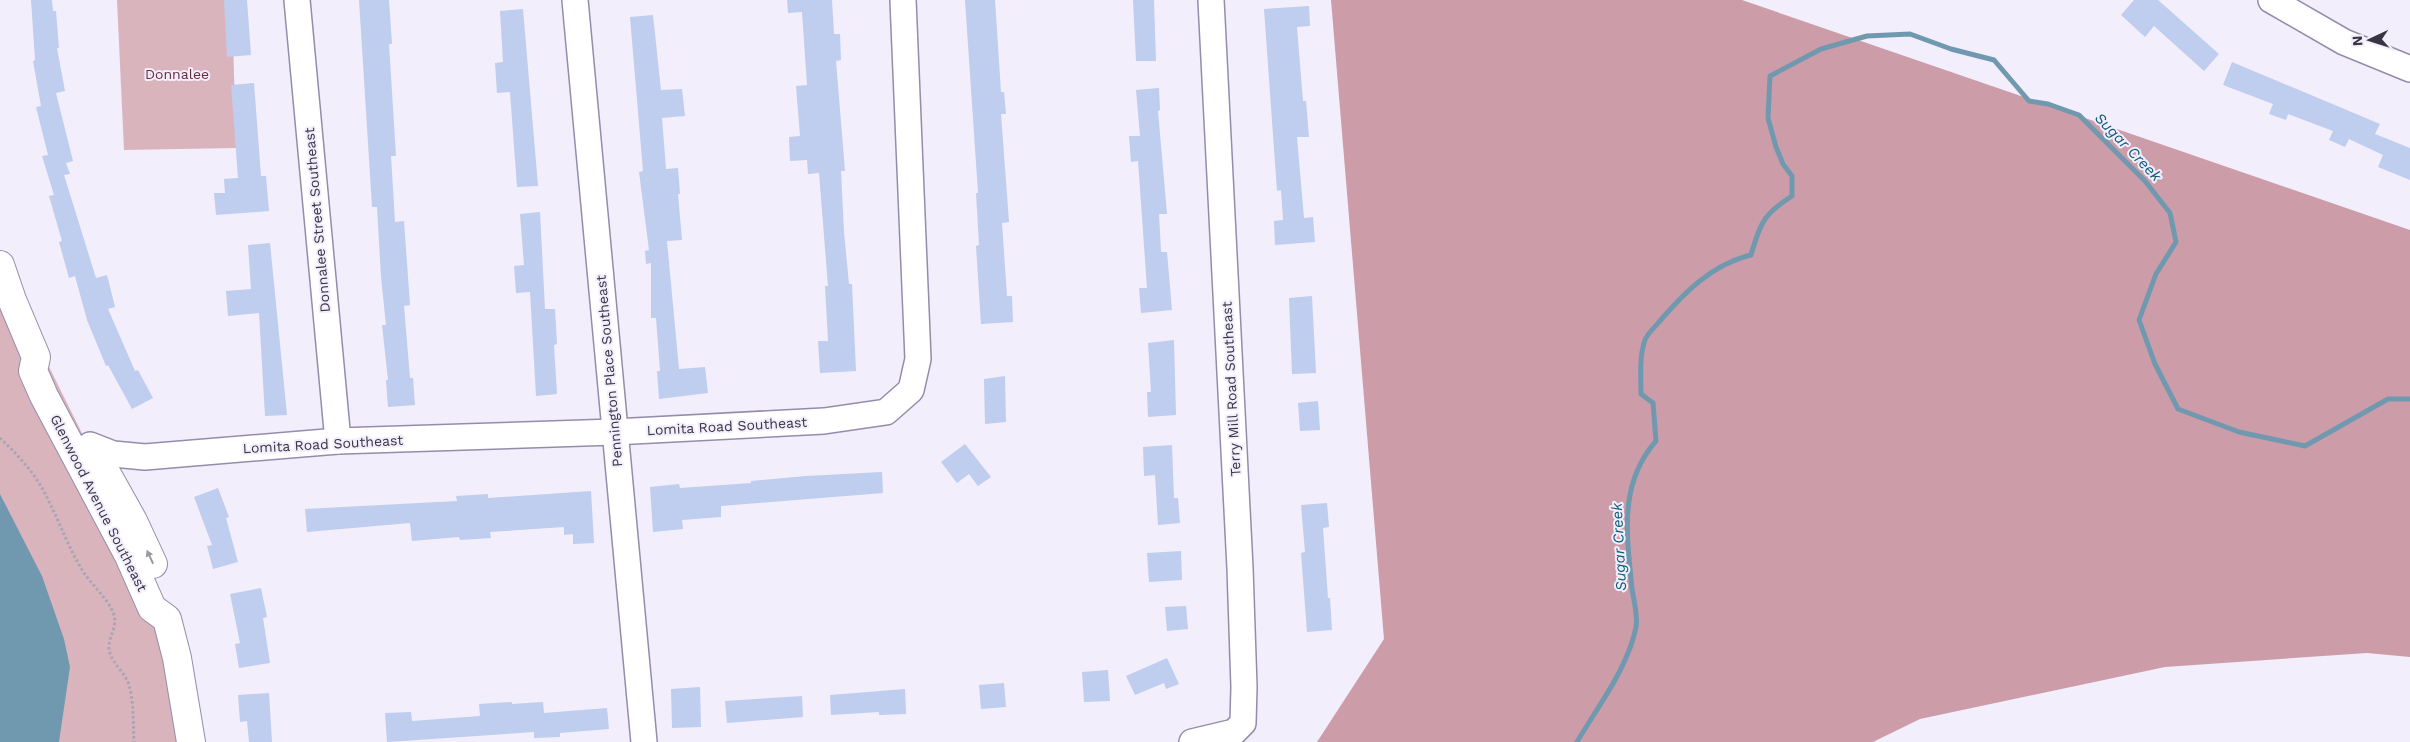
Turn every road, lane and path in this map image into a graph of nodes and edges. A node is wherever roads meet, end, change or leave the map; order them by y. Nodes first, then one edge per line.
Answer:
1 (296, 0) edge
2 (575, 0) edge
3 (903, 0) edge
4 (1211, 0) edge
5 (2271, 0) edge
6 (2410, 69) edge
7 (0, 264) edge
8 (36, 357) junction
9 (614, 432) junction
10 (0, 438) edge
11 (338, 441) junction
12 (90, 445) junction
13 (145, 457) junction
14 (114, 487) junction
15 (167, 619) junction
16 (134, 742) edge
17 (191, 742) edge
18 (644, 742) edge
19 (1192, 742) edge

1 - 11 street, Donnalee Street Southeast
2 - 9 street, Pennington Place Southeast
3 - 9 street, Lomita Road Southeast
4 - 19 street, Terry Mill Road Southeast
5 - 6 street
7 - 8 main road, Glenwood Avenue Southeast
8 - 12 main road
8 - 15 main road, Glenwood Avenue Southeast
9 - 11 street, Lomita Road Southeast
9 - 18 street, Pennington Place Southeast
10 - 16 path
11 - 13 street, Lomita Road Southeast
12 - 13 street, Lomita Road Southeast
12 - 14 main road
13 - 14 street
15 -> 14 main road
15 - 17 main road

